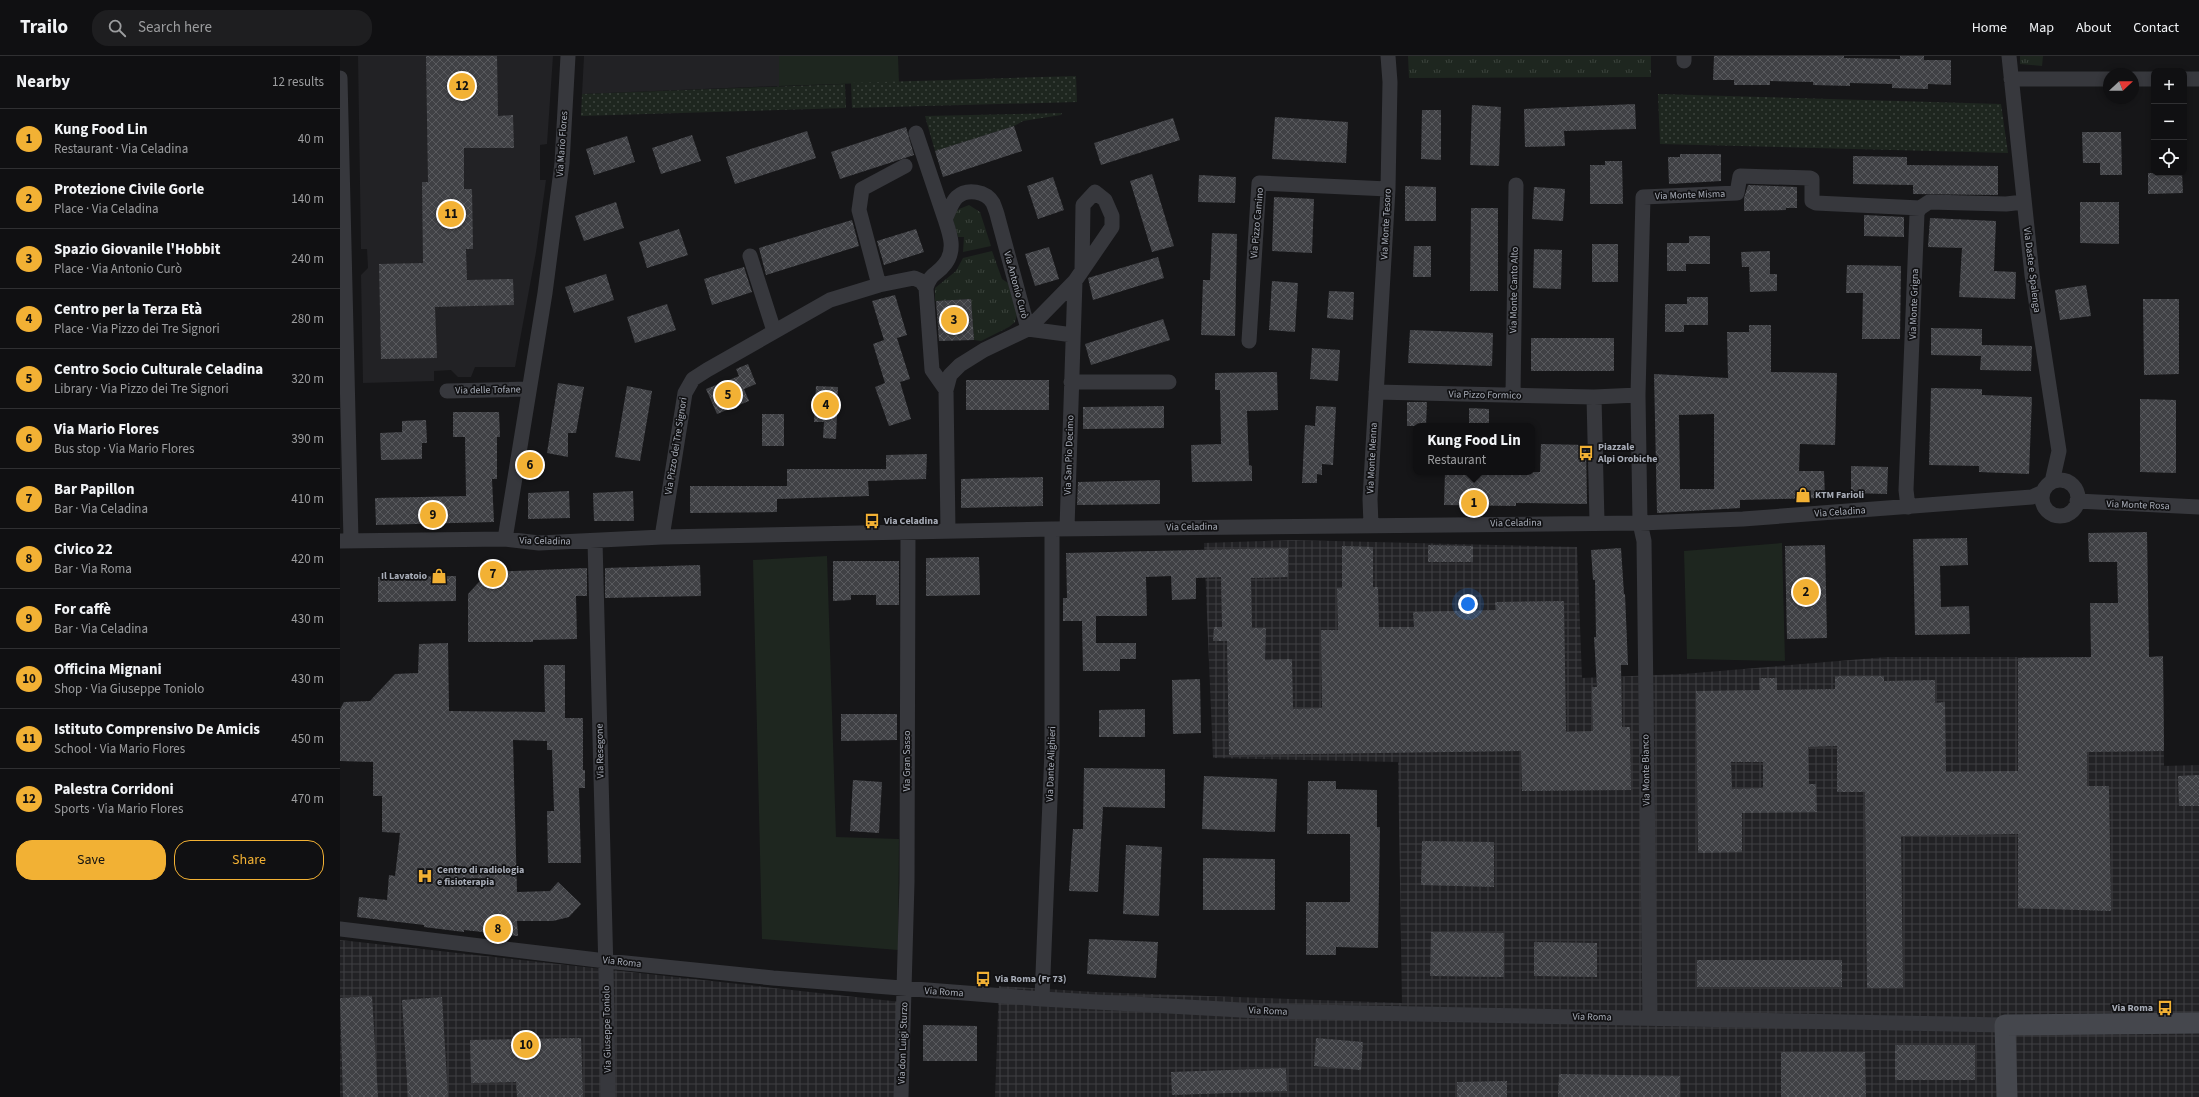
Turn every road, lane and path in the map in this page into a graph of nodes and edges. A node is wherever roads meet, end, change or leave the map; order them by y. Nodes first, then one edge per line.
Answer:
1 (568, 56) edge
2 (1388, 56) edge
3 (2009, 56) edge
4 (340, 78) edge
5 (2011, 79) junction
6 (2103, 79) edge
7 (2187, 79) edge
8 (2199, 79) edge
9 (2139, 80) edge
10 (2151, 80) edge
11 (916, 133) dead end
12 (906, 166) dead end
13 (1516, 185) dead end
14 (1388, 189) junction
15 (2024, 202) junction
16 (1920, 208) junction
17 (945, 219) junction
18 (750, 256) dead end
19 (879, 285) junction
20 (926, 288) junction
21 (1028, 329) junction
22 (774, 331) junction
23 (1073, 335) junction
24 (1249, 341) dead end
25 (1071, 382) junction
26 (1169, 382) dead end
27 (528, 389) junction
28 (946, 390) junction
29 (448, 391) dead end
30 (1376, 392) junction
31 (1513, 395) junction
32 (1638, 395) junction
33 (1594, 397) junction
34 (2048, 487) junction
35 (2077, 501) junction
36 (1908, 507) junction
37 (2199, 507) edge
38 (1597, 522) junction
39 (1640, 523) junction
40 (1371, 525) junction
41 (1059, 528) junction
42 (948, 531) junction
43 (908, 532) junction
44 (662, 537) junction
45 (505, 540) junction
46 (345, 541) edge
47 (595, 541) junction
48 (340, 929) edge
49 (606, 961) junction
50 (904, 989) junction
51 (1042, 998) junction
52 (1650, 1018) junction
53 (2199, 1023) edge
54 (2005, 1025) junction
55 (608, 1097) edge
56 (901, 1097) edge
57 (2007, 1097) edge

1 - 27 street, Via Mario Flores
2 - 14 street, Via Monte Tesoro
3 - 5 street, Via Daste e Spalenga
4 - 46 street
5 - 6 street
5 - 15 street, Via Daste e Spalenga
7 - 8 street
9 - 10 street
11 - 17 street
12 - 19 street
13 - 31 street, Via Monte Canto Alto
14 - 24 street, Via Pizzo Camino
14 - 30 street, Via Monte Tesoro
15 - 16 street
15 - 34 street, Via Daste e Spalenga
16 - 32 street, Via Monte Misma
16 - 36 street, Via Monte Grigna
17 - 20 street
17 - 21 street, Via Antonio Curò
18 - 22 street
19 - 20 street, Via Pizzo dei Tre Signori
19 - 22 street, Via Pizzo dei Tre Signori
20 - 28 street
21 - 23 street
21 - 23 street, Via San Pio Decimo
21 - 28 street, Via Antonio Curò
22 - 44 street, Via Pizzo dei Tre Signori
23 - 25 street, Via San Pio Decimo
25 - 26 street
25 - 41 street, Via San Pio Decimo
27 - 29 street, Via delle Tofane
27 - 45 street, Via Mario Flores
28 - 42 street, Via Antonio Curò
30 - 31 street, Via Pizzo Formico
30 - 40 street, Via Monte Menna
31 - 33 street, Via Pizzo Formico
32 - 33 street, Via Pizzo Formico
32 - 39 street, Via Monte Bianco
33 - 38 street
34 - 35 street
34 - 35 street
34 - 36 street, Via Celadina
35 - 37 street, Via Monte Rosa
36 - 39 street, Via Celadina
38 - 39 street, Via Celadina
38 - 40 street, Via Celadina
39 - 52 street, Via Monte Bianco
40 - 41 street, Via Celadina
41 - 42 street, Via Celadina
41 - 51 street, Via Dante Alighieri
42 - 43 street, Via Celadina
43 - 44 street, Via Celadina
43 - 50 street, Via Gran Sasso
44 - 47 street, Via Celadina
45 - 46 street, Via Celadina
45 - 47 street, Via Celadina
47 - 49 street, Via Resegone
48 - 49 street, Via Roma
49 - 50 street, Via Roma
49 - 55 street, Via Giuseppe Toniolo
50 - 51 street, Via Roma
50 - 56 street, Via don Luigi Sturzo
51 - 52 street, Via Roma
52 - 54 street, Via Roma
53 - 54 street, Via Roma
54 - 57 street

